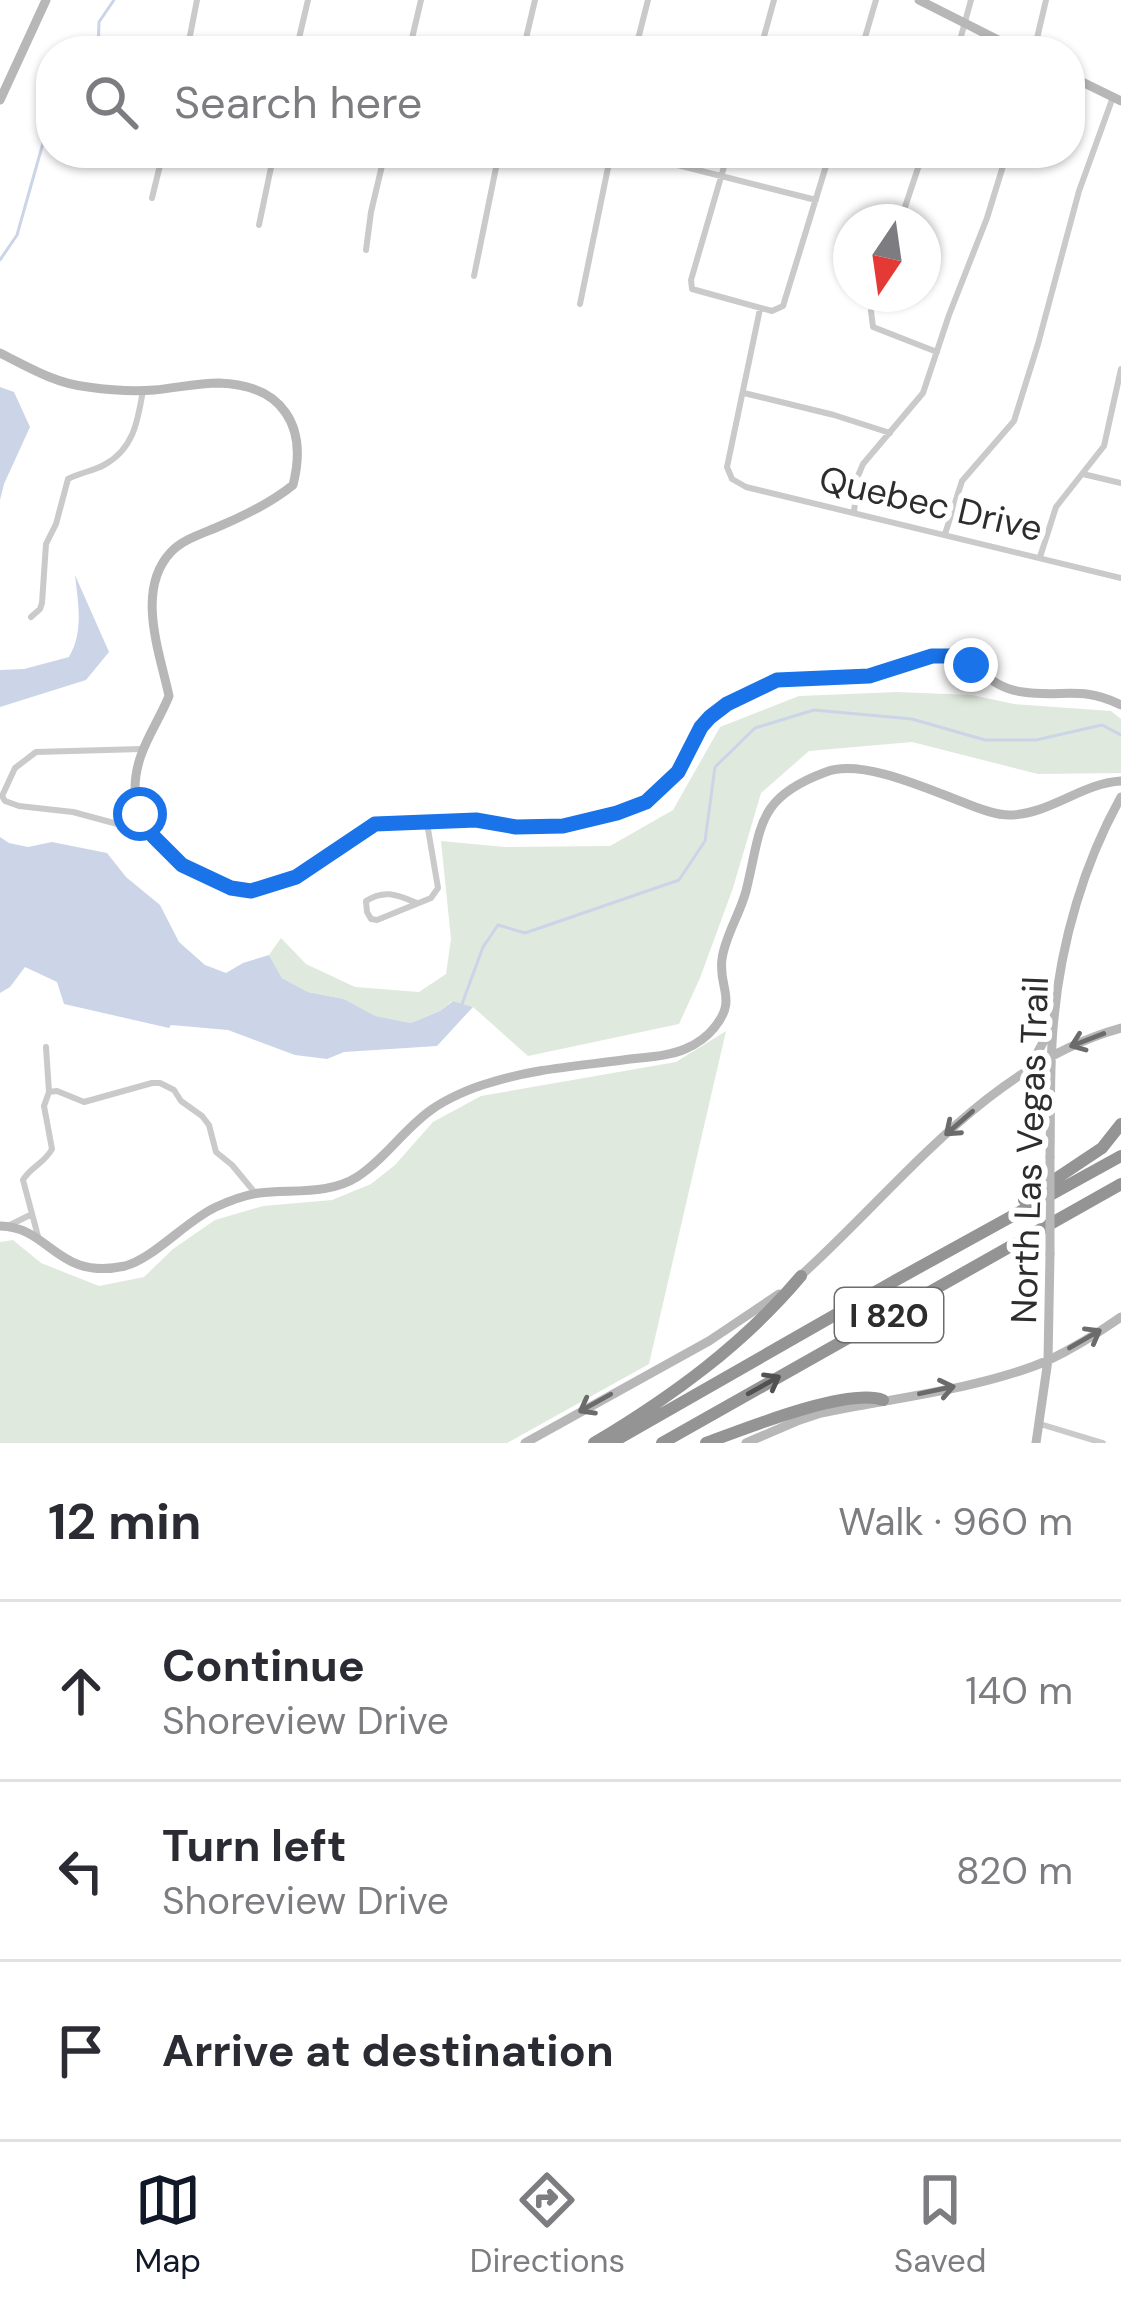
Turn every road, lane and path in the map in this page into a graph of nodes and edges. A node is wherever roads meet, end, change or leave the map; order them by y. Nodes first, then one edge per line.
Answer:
1 (46, 0) edge
2 (197, 0) edge
3 (308, 0) edge
4 (421, 0) edge
5 (535, 0) edge
6 (648, 0) edge
7 (774, 0) edge
8 (876, 0) edge
9 (919, 0) edge
10 (971, 0) edge
11 (1046, 0) edge
12 (967, 22) junction
13 (190, 36) edge
14 (300, 36) edge
15 (413, 36) edge
16 (527, 36) edge
17 (639, 36) edge
18 (764, 36) edge
19 (865, 36) edge
20 (962, 36) edge
21 (993, 36) edge
22 (1038, 36) edge
23 (1085, 83) edge
24 (1117, 99) edge
25 (0, 100) edge
26 (159, 168) edge
27 (271, 168) edge
28 (382, 168) edge
29 (496, 168) edge
30 (607, 168) edge
31 (692, 168) edge
32 (723, 168) edge
33 (826, 168) edge
34 (918, 168) edge
35 (1002, 168) edge
36 (721, 175) junction
37 (152, 198) dead end
38 (816, 200) junction
39 (907, 204) edge
40 (260, 225) dead end
41 (366, 250) dead end
42 (474, 276) dead end
43 (580, 304) dead end
44 (760, 309) junction
45 (871, 312) edge
46 (937, 352) junction
47 (0, 353) edge
48 (1121, 369) edge
49 (143, 390) junction
50 (1119, 390) edge
51 (744, 393) junction
52 (890, 433) junction
53 (1083, 474) junction
54 (1121, 483) edge
55 (854, 512) junction
56 (945, 534) junction
57 (1040, 556) junction
58 (1121, 578) edge
59 (31, 617) dead end
60 (1121, 705) edge
61 (142, 749) junction
62 (1121, 781) edge
63 (1121, 797) edge
64 (428, 823) junction
65 (151, 833) junction
66 (417, 903) junction
67 (1054, 1024) junction
68 (1121, 1028) edge
69 (46, 1047) dead end
70 (1053, 1053) junction
71 (1025, 1074) junction
72 (49, 1091) junction
73 (1121, 1124) edge
74 (1121, 1156) edge
75 (1120, 1186) edge
76 (256, 1193) junction
77 (33, 1213) junction
78 (1001, 1221) junction
79 (4, 1226) edge
80 (39, 1240) junction
81 (801, 1276) junction
82 (1121, 1317) edge
83 (1048, 1360) junction
84 (884, 1400) junction
85 (1040, 1424) junction
86 (525, 1443) edge
87 (594, 1443) edge
88 (610, 1443) edge
89 (662, 1443) edge
90 (706, 1443) edge
91 (746, 1443) edge
92 (1036, 1443) edge
93 (1102, 1443) edge

1 - 25 street
2 - 13 street
3 - 14 street
4 - 15 street
5 - 16 street
6 - 17 street
7 - 18 street
8 - 19 street
9 - 12 street
10 - 12 street
11 - 22 street
12 - 20 street
12 - 21 street
23 - 24 street
24 - 56 street
26 - 37 street
27 - 40 street
28 - 41 street
29 - 42 street
30 - 43 street
31 - 36 street
32 - 36 street
33 - 38 street
34 - 39 street
35 - 46 street
36 - 38 street
36 - 44 street
38 - 44 street
44 - 51 street
45 - 46 street
46 - 52 street
47 - 49 street
48 - 50 street
49 - 59 street
49 - 61 street
50 - 53 street
51 - 52 street
51 - 55 street, Quebec Drive
52 - 55 street
53 - 54 street
53 - 57 street
55 - 56 street, Quebec Drive
56 - 57 street, Quebec Drive
57 - 58 street, Quebec Drive
60 - 64 street
61 - 65 street
61 - 65 street
62 - 76 street
63 - 67 street, North Las Vegas Trail
64 - 65 street
64 - 66 street
66 - 66 street
67 - 70 street, North Las Vegas Trail
67 - 71 street
68 -> 70 street
69 - 72 street
70 - 71 street
70 - 83 street, North Las Vegas Trail, bridge
71 -> 81 street
72 - 76 street
72 - 77 street
73 - 78 highway
74 - 78 highway, I 820
89 -> 75 highway, I 820
76 - 80 street
77 - 79 street
77 - 80 street
78 - 88 highway, I 820
79 - 80 street
81 -> 86 street
81 - 87 highway
83 -> 82 street
84 -> 83 street
83 - 85 street, North Las Vegas Trail
84 - 90 highway
84 - 91 street
85 - 92 street, North Las Vegas Trail
85 - 93 street

